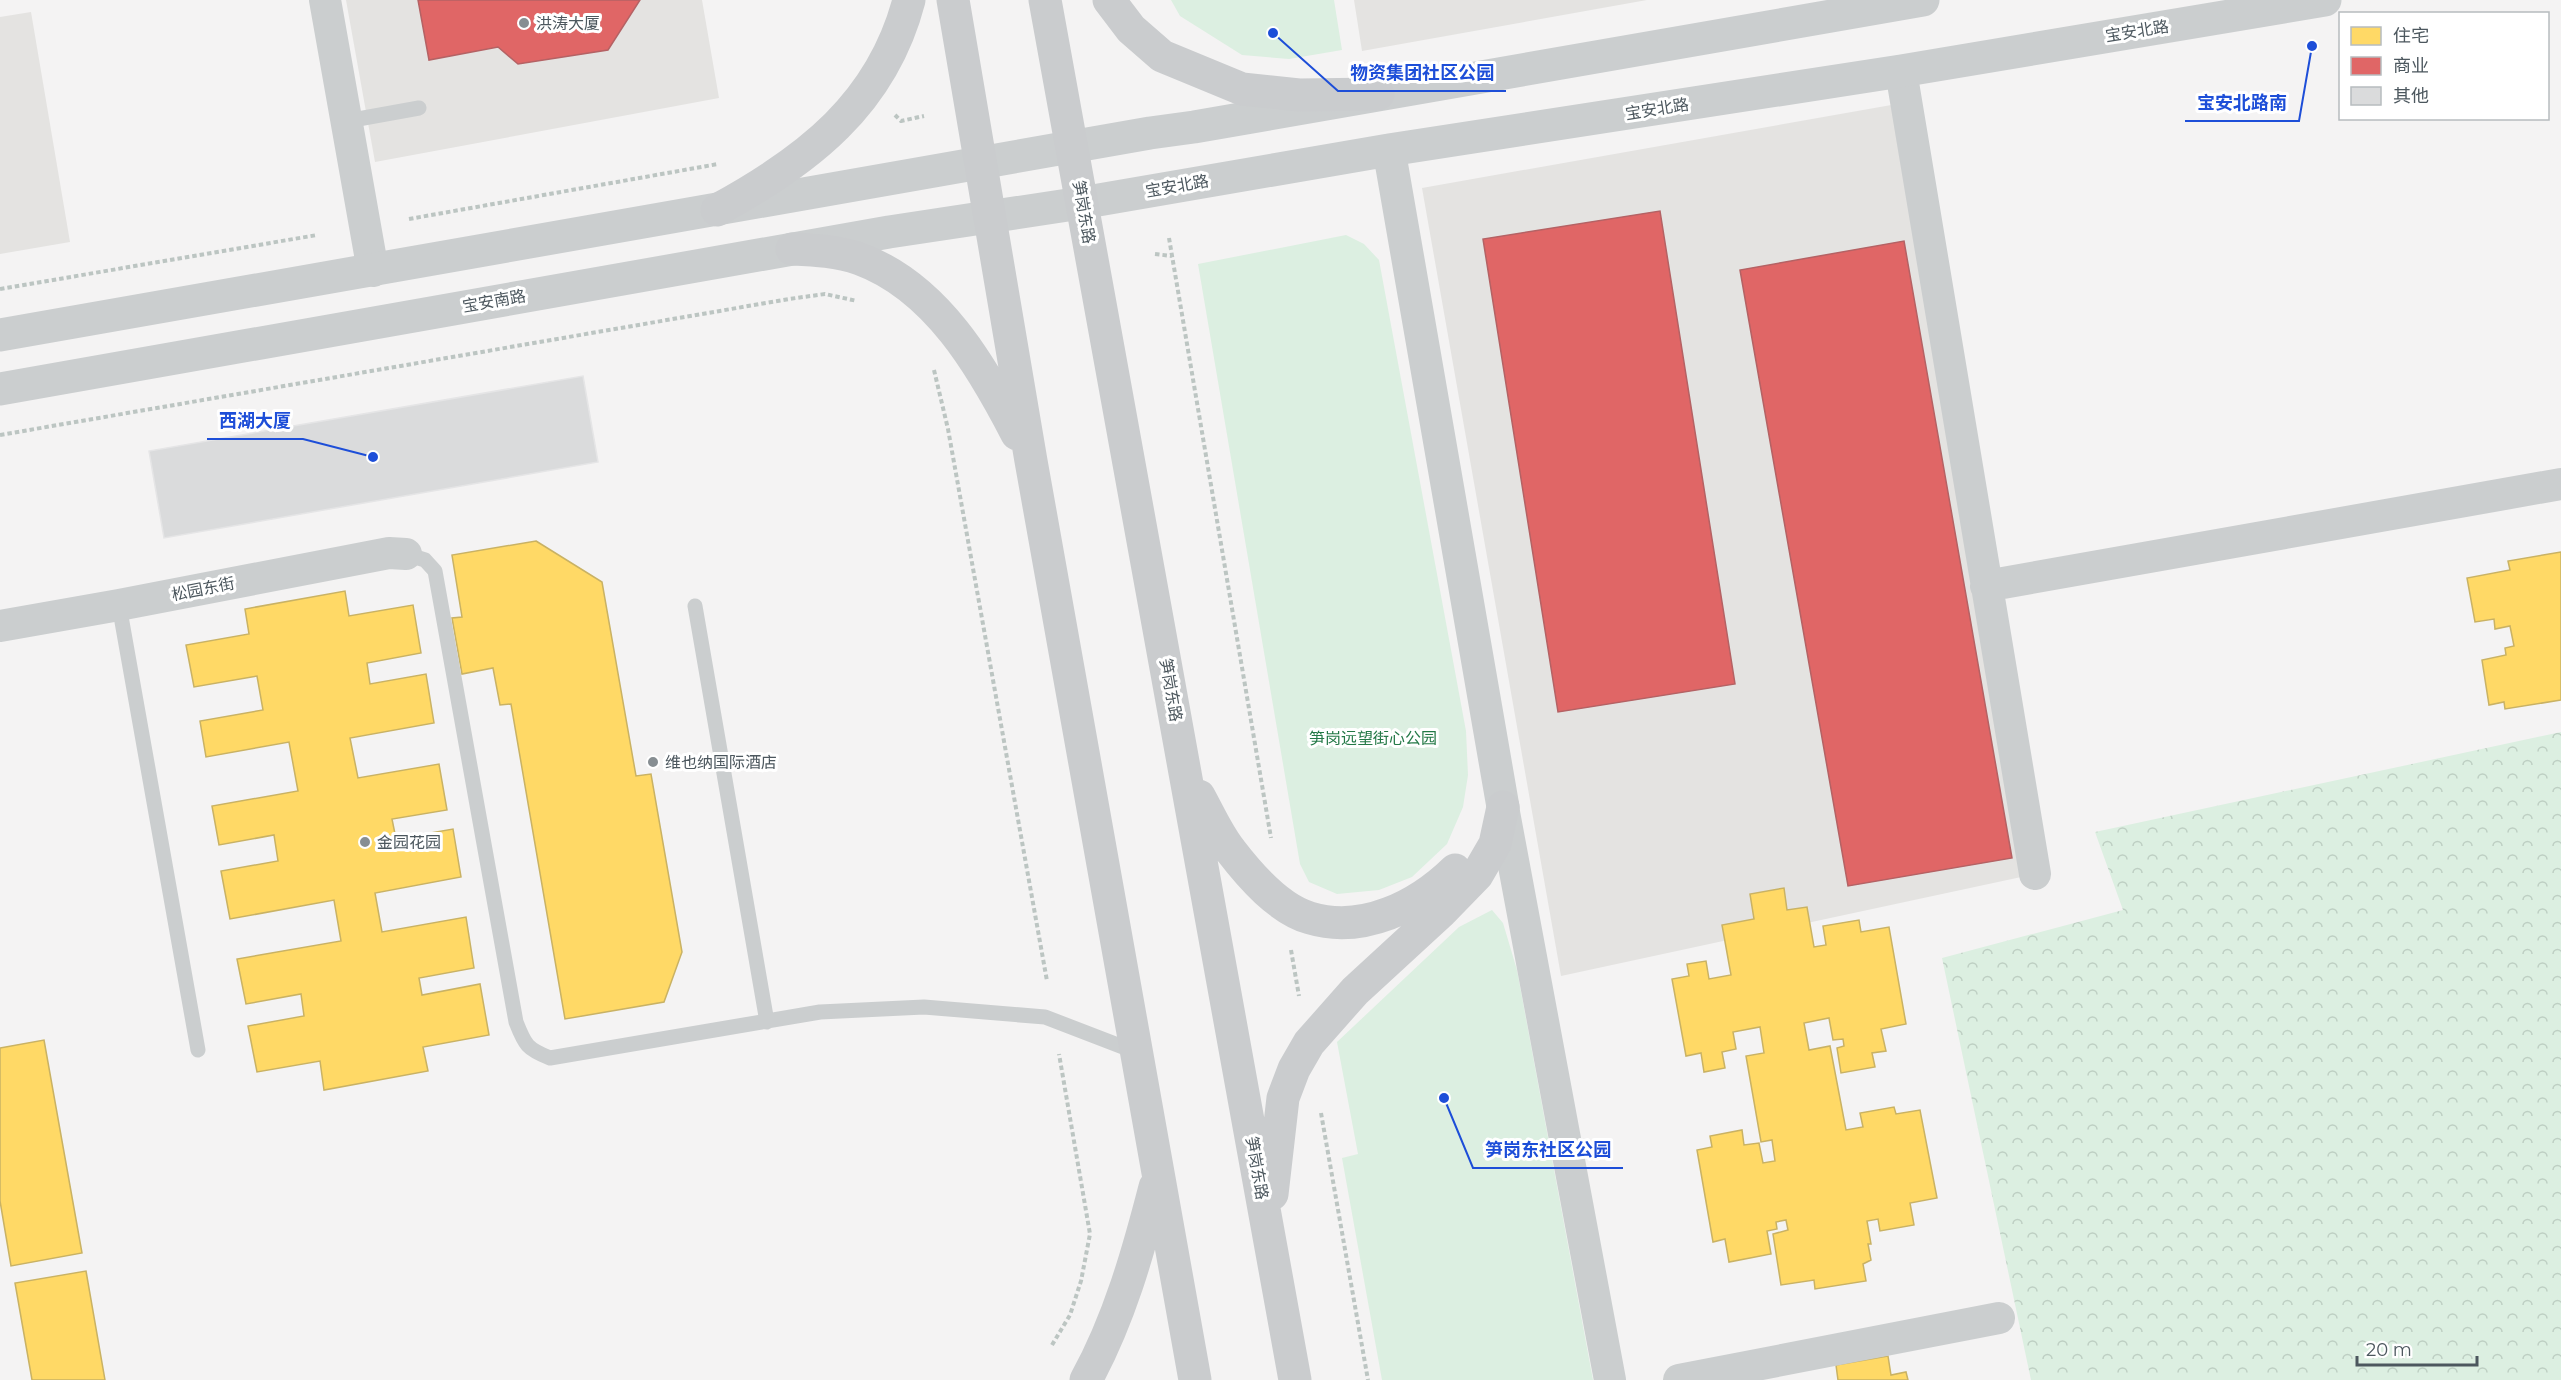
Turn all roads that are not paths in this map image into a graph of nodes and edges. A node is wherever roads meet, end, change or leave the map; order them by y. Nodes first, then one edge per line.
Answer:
1 (325, 0) edge
2 (909, 0) edge
3 (953, 0) edge
4 (1045, 0) edge
5 (1109, 0) edge
6 (1923, 0) edge
7 (2325, 0) edge
8 (1804, 10) edge
9 (1901, 70) junction
10 (1378, 94) junction
11 (419, 108) dead end
12 (347, 121) junction
13 (1072, 147) junction
14 (1389, 150) junction
15 (981, 164) junction
16 (1081, 203) junction
17 (717, 210) junction
18 (989, 218) junction
19 (792, 249) junction
20 (374, 271) junction
21 (0, 335) edge
22 (0, 389) edge
23 (1031, 461) junction
24 (2561, 484) edge
25 (406, 554) joint
26 (1986, 586) junction
27 (119, 605) junction
28 (694, 606) dead end
29 (0, 626) edge
30 (1186, 774) junction
31 (1503, 807) junction
32 (2035, 874) dead end
33 (767, 1022) junction
34 (198, 1050) dead end
35 (1136, 1052) junction
36 (1158, 1176) junction
37 (1268, 1230) junction
38 (1999, 1318) dead end
39 (1086, 1380) edge
40 (1195, 1380) edge
41 (1295, 1380) edge
42 (1610, 1380) edge
43 (1679, 1380) edge

1 - 12 street
2 - 17 main road
3 - 15 main road
4 - 13 main road, 笋岗东路
5 - 10 main road
6 - 8 street
7 - 9 street, 宝安北路
8 - 10 street
9 - 14 street, 宝安北路
9 - 26 street
10 - 13 street
11 - 12 lane
12 - 20 street
13 - 15 street
13 - 16 main road, 笋岗东路
14 - 16 street, 宝安北路
14 - 31 street
15 - 17 street
15 - 18 main road
16 - 18 street, 宝安北路
16 - 30 main road, 笋岗东路
17 - 20 street
18 - 19 street, 宝安南路
18 - 23 main road
19 - 22 street, 宝安南路
19 - 23 main road
20 - 21 street
23 - 35 main road
24 - 26 street
25 - 27 street, 松园东街
25 - 33 lane
26 - 32 street
27 - 29 street, 松园东街
27 - 34 lane
28 - 33 lane
30 - 31 main road
30 - 37 main road, 笋岗东路
31 - 37 main road
31 - 42 street
33 - 35 lane
35 - 36 main road
36 - 39 main road
36 - 40 main road
37 - 41 main road, 笋岗东路
38 - 43 street

